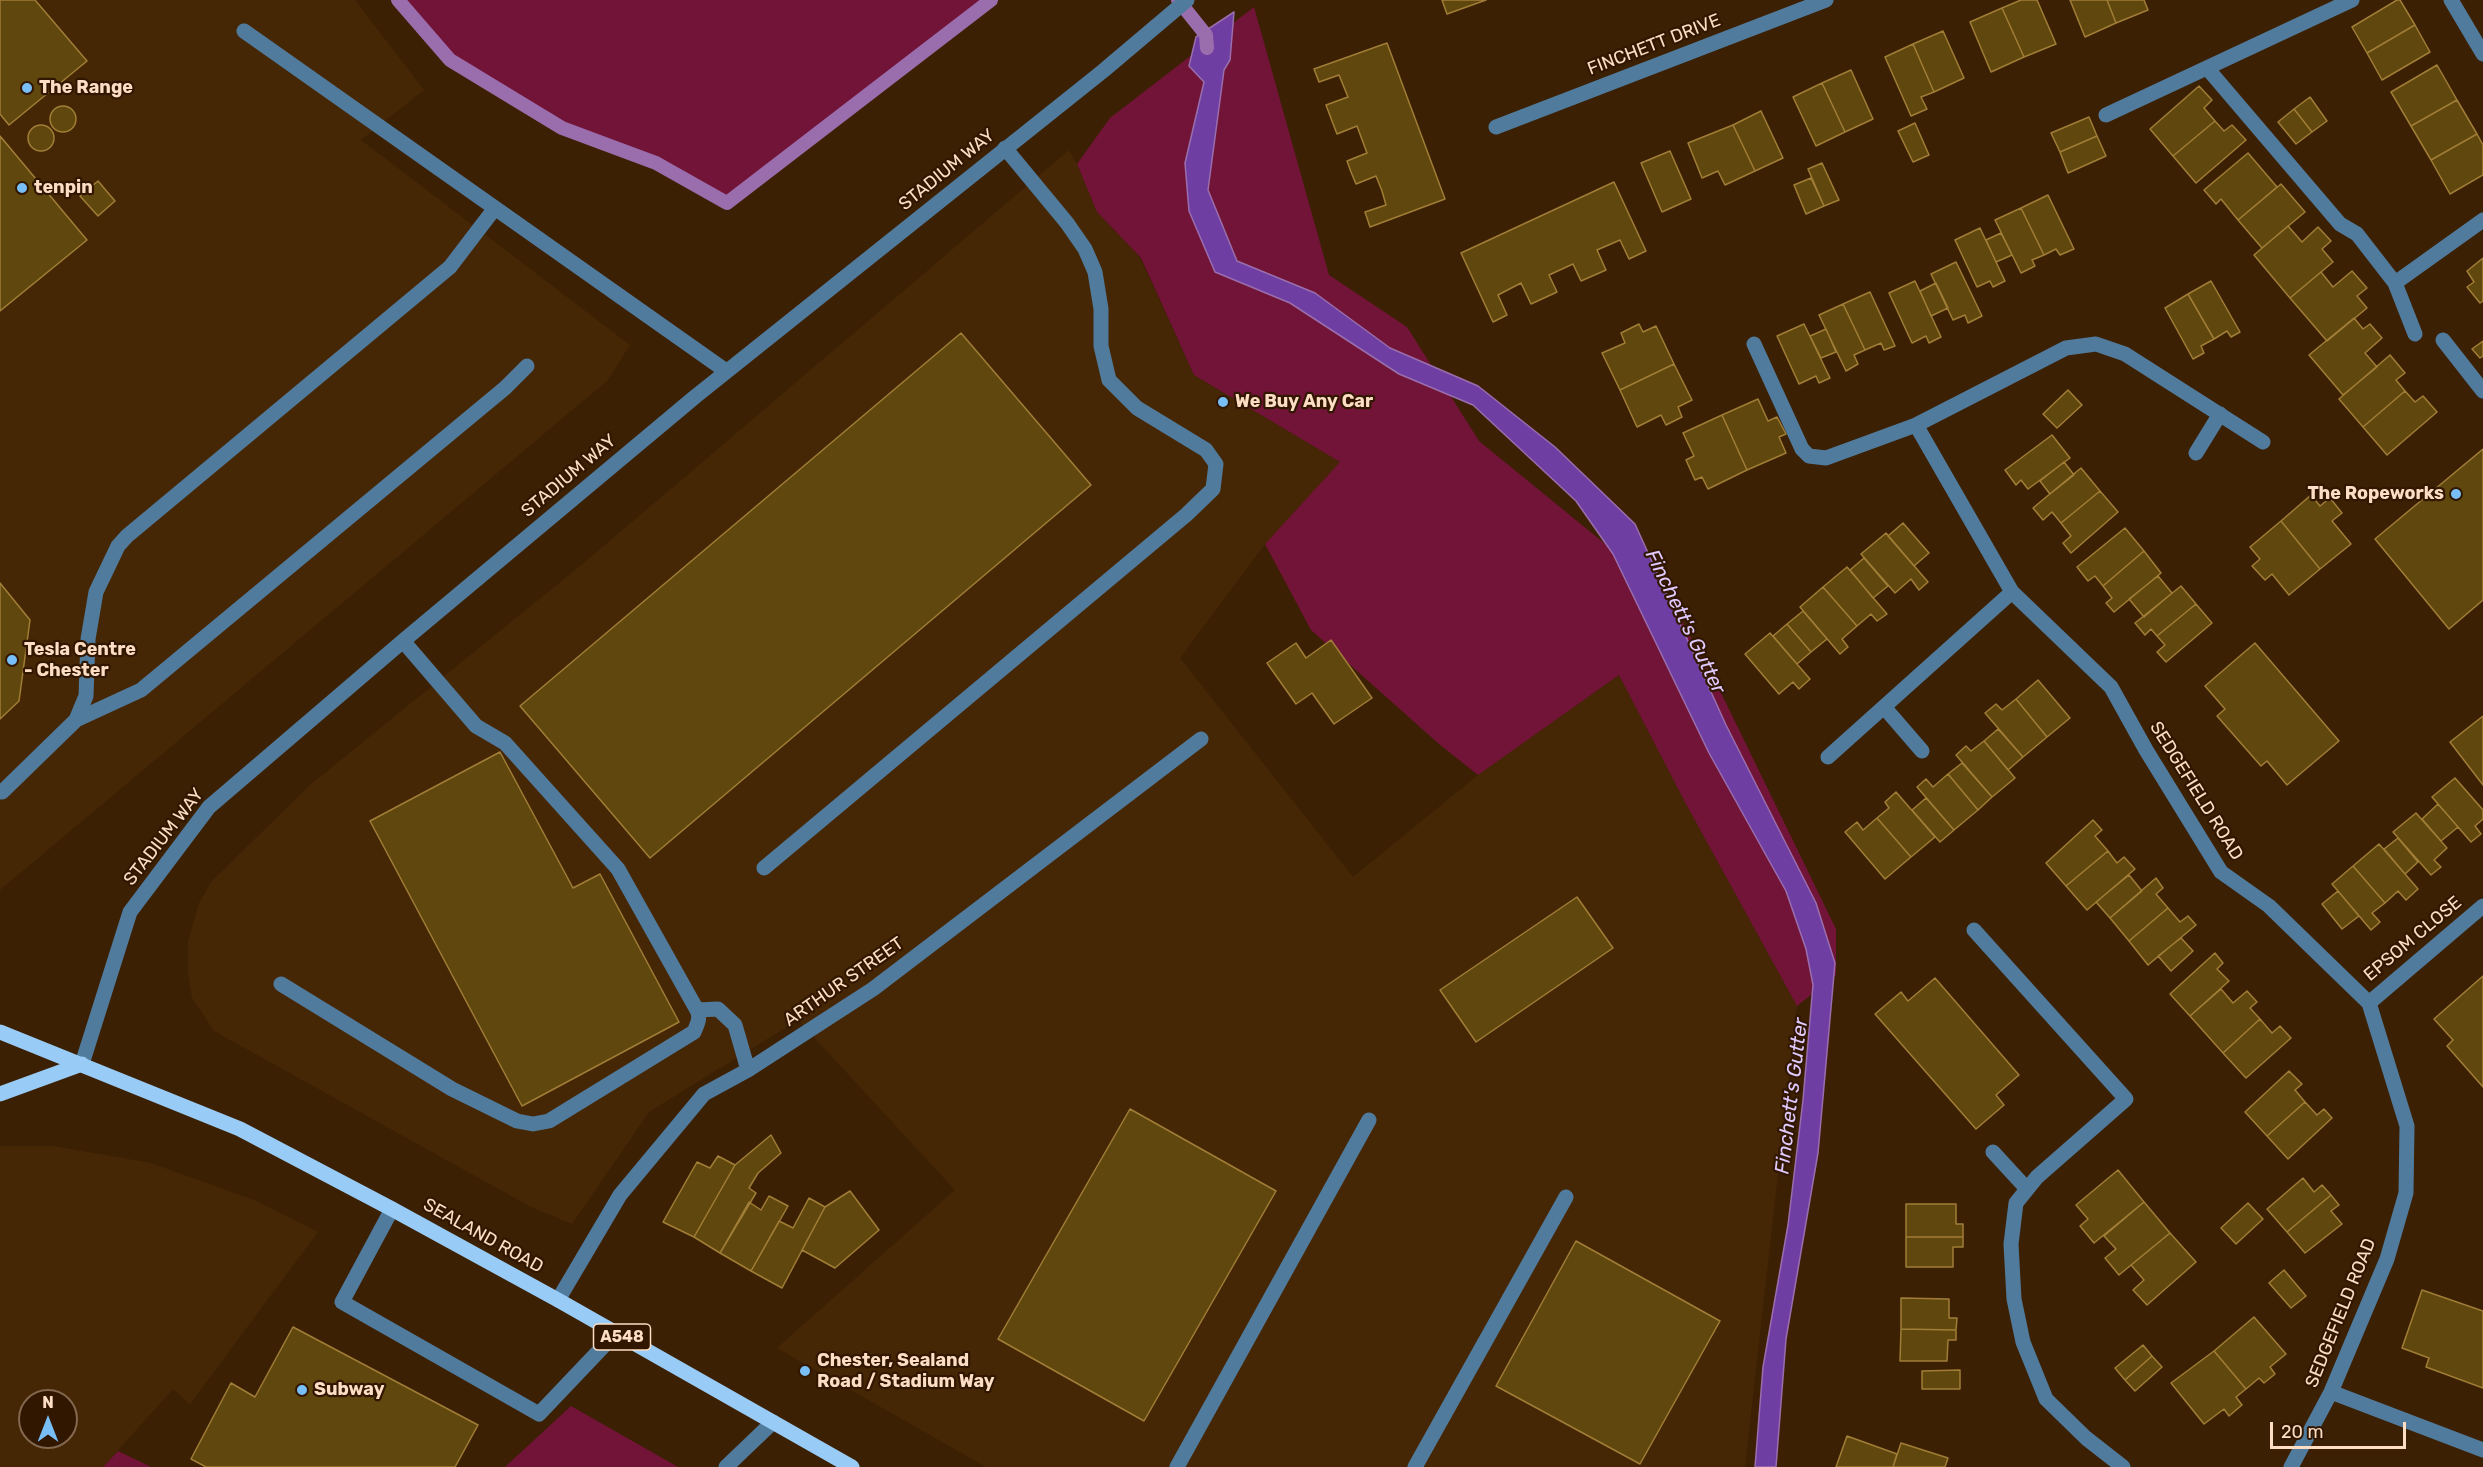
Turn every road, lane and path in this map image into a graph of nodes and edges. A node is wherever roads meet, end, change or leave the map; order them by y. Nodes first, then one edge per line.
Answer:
1 (1187, 0) edge
2 (1826, 0) edge
3 (2352, 0) edge
4 (2451, 0) edge
5 (244, 31) dead end
6 (2483, 54) edge
7 (2206, 68) junction
8 (2106, 115) dead end
9 (1496, 127) dead end
10 (1005, 148) junction
11 (495, 208) junction
12 (2483, 220) edge
13 (2395, 284) junction
14 (2415, 334) dead end
15 (2443, 340) dead end
16 (1754, 344) dead end
17 (527, 366) dead end
18 (726, 371) junction
19 (2483, 391) edge
20 (2220, 414) junction
21 (1916, 425) junction
22 (2263, 442) dead end
23 (2196, 453) dead end
24 (2012, 592) junction
25 (403, 641) junction
26 (1884, 707) junction
27 (76, 720) junction
28 (1201, 739) dead end
29 (1922, 751) dead end
30 (1828, 757) dead end
31 (2, 792) dead end
32 (764, 868) dead end
33 (2483, 906) edge
34 (1974, 930) dead end
35 (281, 984) dead end
36 (2369, 1003) junction
37 (697, 1010) junction
38 (0, 1032) edge
39 (82, 1064) junction
40 (748, 1070) junction
41 (0, 1094) edge
42 (1369, 1120) dead end
43 (1993, 1152) dead end
44 (2027, 1189) junction
45 (1566, 1197) dead end
46 (392, 1209) junction
47 (558, 1300) junction
48 (616, 1333) junction
49 (2331, 1392) junction
50 (773, 1422) junction
51 (2483, 1450) edge
52 (726, 1467) edge
53 (852, 1467) edge
54 (1177, 1467) edge
55 (1415, 1467) edge
56 (2122, 1467) edge
57 (2291, 1467) edge

1 - 10 street, STADIUM WAY
2 - 9 street, FINCHETT DRIVE
3 - 7 street
4 - 6 street
5 - 11 street
7 - 8 street
7 - 13 street
10 - 18 street, STADIUM WAY
10 - 32 street
11 - 18 street
11 - 27 street
12 - 13 street
13 - 14 street
15 - 19 street
16 - 21 street
17 - 27 street
18 - 25 street, STADIUM WAY
20 - 21 street
20 - 22 street
20 - 23 street
21 - 24 street, SEDGEFIELD ROAD
24 - 26 street
24 - 36 street, SEDGEFIELD ROAD
25 - 37 street
25 - 39 street, STADIUM WAY
26 - 29 street
26 - 30 street
27 - 31 street
28 - 40 street, ARTHUR STREET
33 - 36 street, EPSOM CLOSE
34 - 44 street
35 - 37 street
36 - 49 street, SEDGEFIELD ROAD
37 - 40 street
38 - 39 main road, SEALAND ROAD / A548
39 - 41 main road
39 - 46 main road, SEALAND ROAD / A548
40 - 47 street, ARTHUR STREET
42 - 54 street
43 - 44 street
44 - 56 street
45 - 55 street
46 - 47 main road, SEALAND ROAD / A548
46 - 48 street
47 - 48 main road, SEALAND ROAD / A548
48 - 50 main road, SEALAND ROAD / A548
49 - 51 street
49 - 57 street, SEDGEFIELD ROAD
50 - 52 street
50 - 53 main road, SEALAND ROAD / A548

